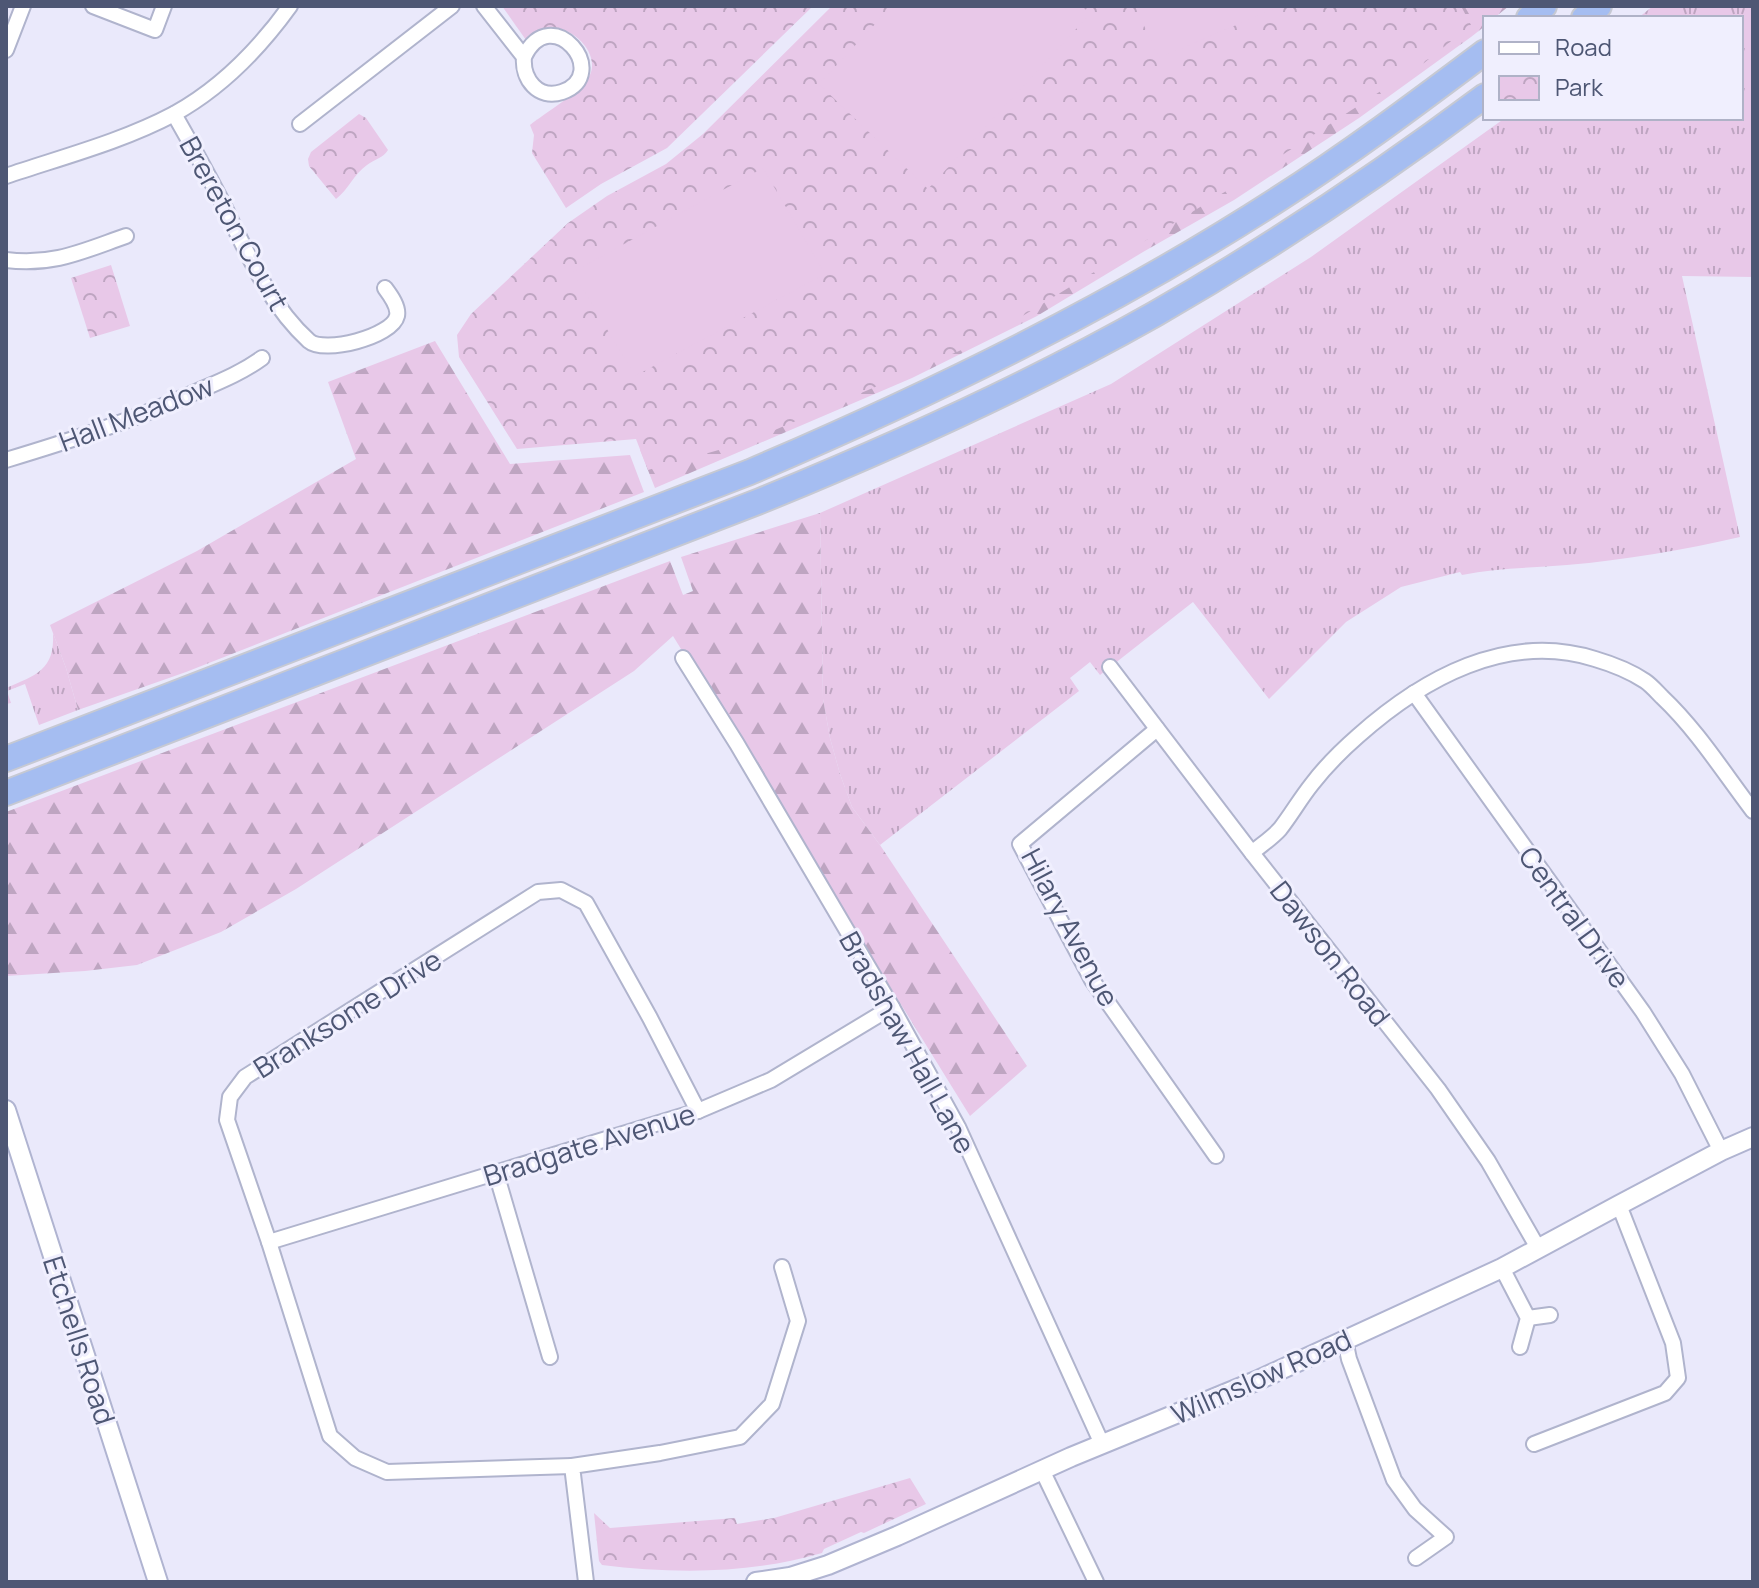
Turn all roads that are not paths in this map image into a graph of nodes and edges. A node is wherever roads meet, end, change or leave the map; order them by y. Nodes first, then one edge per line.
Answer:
1 (23, 6) edge
2 (93, 6) edge
3 (164, 6) edge
4 (290, 6) edge
5 (452, 6) edge
6 (484, 6) edge
7 (6, 50) edge
8 (1483, 54) edge
9 (524, 57) junction
10 (1483, 97) edge
11 (174, 114) junction
12 (300, 124) dead end
13 (6, 176) edge
14 (126, 236) dead end
15 (6, 260) edge
16 (385, 288) dead end
17 (262, 358) dead end
18 (6, 467) edge
19 (683, 658) dead end
20 (1110, 667) dead end
21 (1414, 693) junction
22 (1157, 729) junction
23 (6, 759) edge
24 (6, 793) edge
25 (1753, 811) edge
26 (1252, 853) junction
27 (892, 1007) junction
28 (6, 1110) edge
29 (698, 1111) junction
30 (1753, 1137) edge
31 (1721, 1151) junction
32 (1216, 1156) dead end
33 (496, 1173) junction
34 (1619, 1205) junction
35 (269, 1242) junction
36 (1538, 1248) junction
37 (782, 1267) dead end
38 (1502, 1268) junction
39 (1550, 1315) dead end
40 (1528, 1318) junction
41 (1345, 1340) junction
42 (1520, 1347) dead end
43 (550, 1357) dead end
44 (1102, 1444) junction
45 (1534, 1444) dead end
46 (572, 1466) junction
47 (1042, 1470) junction
48 (1416, 1558) dead end
49 (156, 1578) edge
50 (586, 1582) edge
51 (756, 1582) edge
52 (1096, 1582) edge

1 - 7 street
2 - 3 street
4 - 11 street
5 - 12 street
6 - 9 street
8 - 23 highway
9 - 9 street
10 - 24 highway
11 - 13 street
11 - 16 street, Brereton Court
14 - 15 street
17 - 18 street, Hall Meadow
19 - 27 street, Bradshaw Hall Lane
20 - 22 street, Dawson Road
21 - 25 street
21 - 26 street
21 - 31 street, Central Drive
22 - 26 street, Dawson Road
22 - 32 street, Hilary Avenue
26 - 36 street, Dawson Road
27 - 29 street, Bradgate Avenue
27 - 44 street, Bradshaw Hall Lane
28 - 49 main road, Etchells Road
29 - 33 street, Bradgate Avenue
29 - 35 street, Branksome Drive
30 - 31 main road, Wilmslow Road
31 - 34 main road, Wilmslow Road
33 - 35 street, Bradgate Avenue
33 - 43 street
34 - 36 main road, Wilmslow Road
34 - 45 street
35 - 46 street, Branksome Drive
36 - 38 main road, Wilmslow Road
37 - 46 street, Branksome Drive
38 - 40 street
38 - 41 main road, Wilmslow Road
39 - 40 street
40 - 42 street
41 - 44 main road, Wilmslow Road
41 - 48 street
44 - 47 main road, Wilmslow Road
46 - 50 street
47 - 51 main road, Wilmslow Road
47 - 52 street

